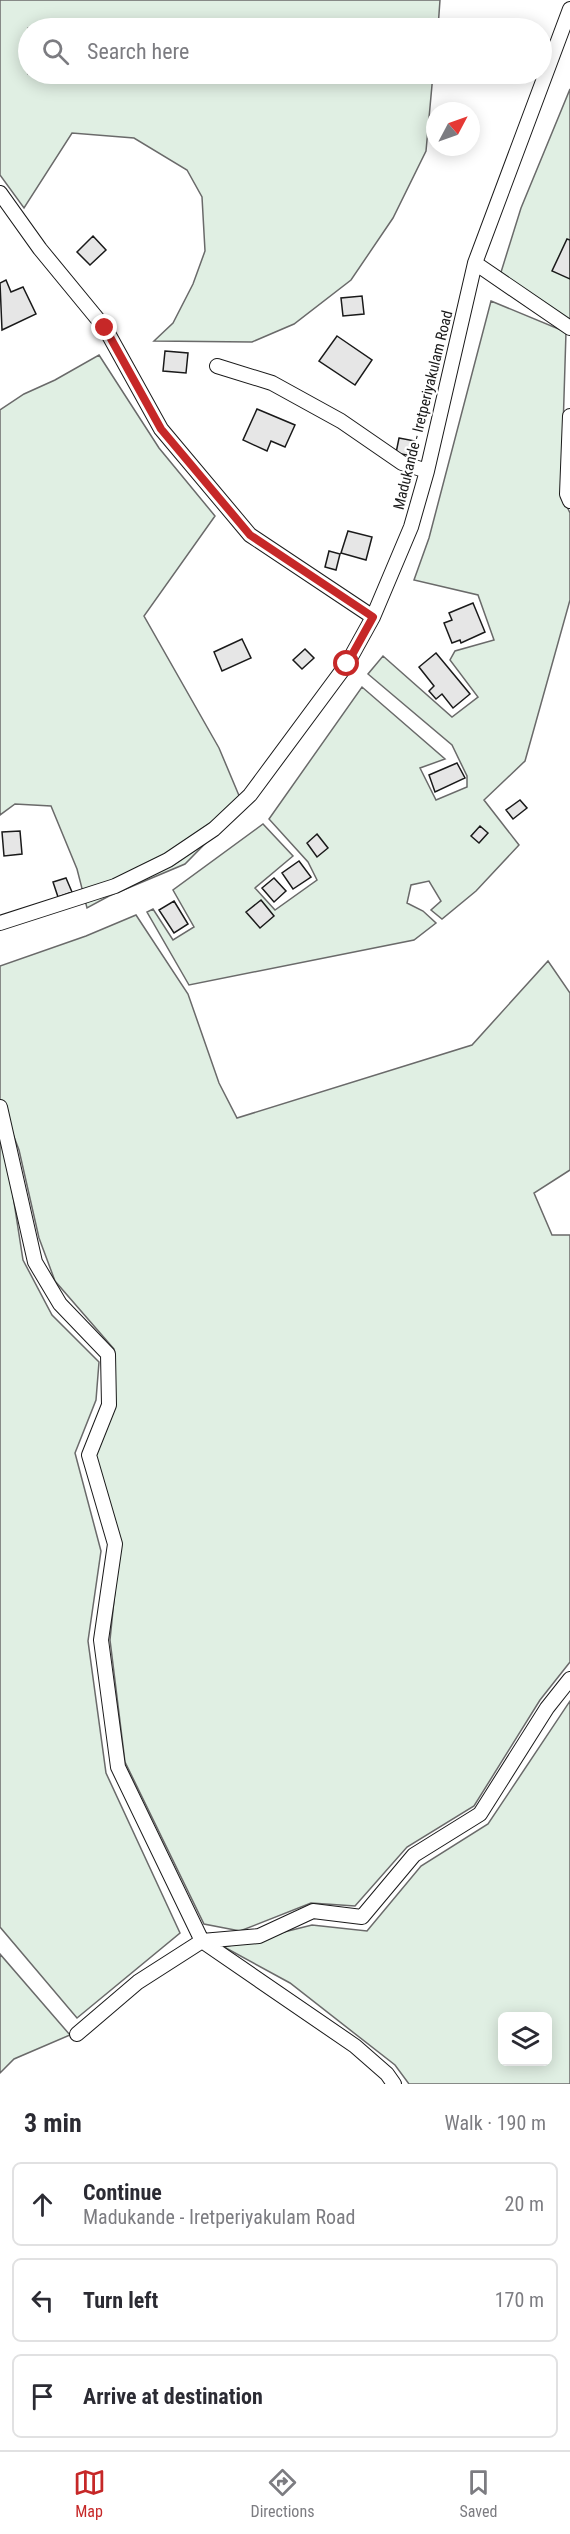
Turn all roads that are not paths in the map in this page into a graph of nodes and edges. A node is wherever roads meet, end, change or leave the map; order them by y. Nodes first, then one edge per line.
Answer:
1 (570, 9) edge
2 (552, 57) edge
3 (542, 84) edge
4 (0, 193) edge
5 (475, 263) junction
6 (570, 328) edge
7 (217, 366) dead end
8 (570, 416) edge
9 (427, 471) junction
10 (570, 501) edge
11 (373, 617) junction
12 (0, 923) edge
13 (0, 1107) edge
14 (570, 1679) edge
15 (202, 1941) junction
16 (77, 2034) dead end
17 (394, 2084) edge

1 - 2 street, Madukande - Iretperiyakulam Road
3 - 5 street, Madukande - Iretperiyakulam Road
4 - 11 street
5 - 6 street
5 - 9 street, Madukande - Iretperiyakulam Road
7 - 9 street
8 - 10 street
9 - 11 street, Madukande - Iretperiyakulam Road
11 - 12 street, Madukande - Iretperiyakulam Road
13 - 15 street
14 - 15 street
15 - 16 street
15 - 17 street

